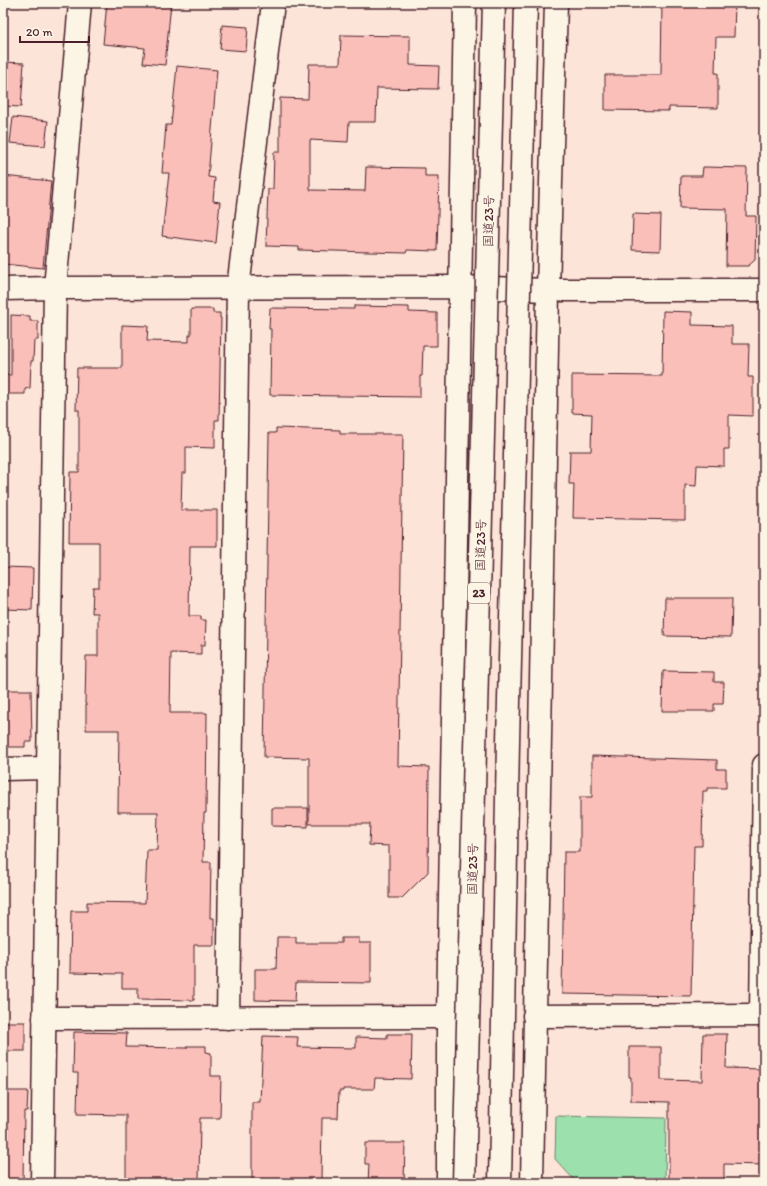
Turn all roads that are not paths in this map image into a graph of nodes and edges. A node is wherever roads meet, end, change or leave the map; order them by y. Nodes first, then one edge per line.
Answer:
1 (80, 3) edge
2 (273, 3) edge
3 (465, 3) edge
4 (494, 3) edge
5 (526, 3) edge
6 (556, 3) edge
7 (461, 287) junction
8 (55, 288) junction
9 (238, 288) junction
10 (3, 289) edge
11 (548, 290) junction
12 (764, 290) edge
13 (764, 765) edge
14 (48, 768) junction
15 (3, 769) edge
16 (762, 1015) edge
17 (534, 1016) junction
18 (448, 1017) junction
19 (44, 1018) junction
20 (228, 1018) junction
21 (42, 1183) edge
22 (448, 1183) edge
23 (464, 1183) edge
24 (500, 1183) edge
25 (532, 1183) edge

1 - 8 main road
2 - 9 main road
3 - 7 main road
4 - 23 main road, 国道23号 / 23, bridge
5 - 24 main road, bridge
6 - 11 main road
7 - 9 main road
7 - 11 main road
7 - 18 main road
8 - 9 main road
8 - 10 main road
8 - 14 main road
9 - 20 main road
11 - 12 main road
11 - 17 main road
13 - 16 main road
14 - 15 main road
14 - 19 main road
16 - 17 main road
17 - 25 main road
18 - 20 main road
18 - 22 main road
19 - 20 main road
19 - 21 main road

